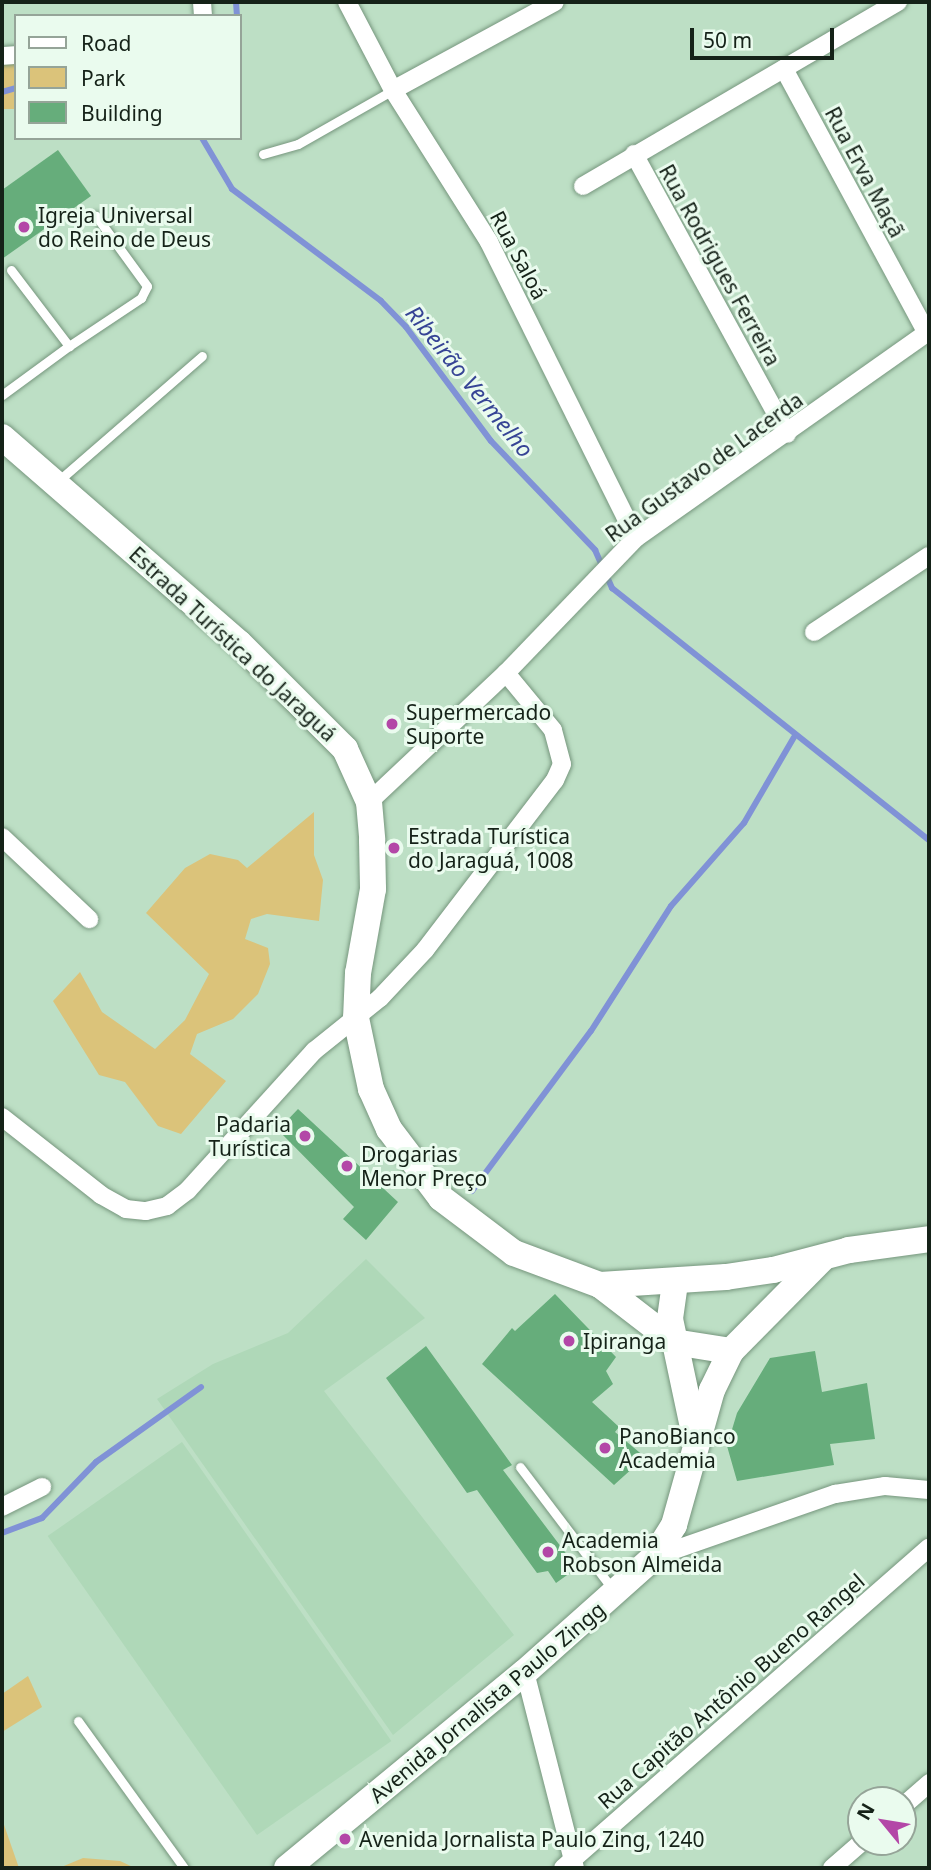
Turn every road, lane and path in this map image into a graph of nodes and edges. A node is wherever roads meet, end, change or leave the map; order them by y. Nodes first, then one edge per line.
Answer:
1 (347, 2) edge
2 (554, 2) edge
3 (898, 2) edge
4 (784, 69) junction
5 (393, 90) junction
6 (263, 154) dead end
7 (634, 154) junction
8 (583, 186) dead end
9 (96, 216) dead end
10 (11, 270) dead end
11 (928, 332) edge
12 (69, 346) junction
13 (202, 356) dead end
14 (2, 395) edge
15 (787, 434) junction
16 (2, 437) edge
17 (56, 483) junction
18 (631, 543) junction
19 (929, 556) edge
20 (814, 632) dead end
21 (506, 673) junction
22 (369, 802) junction
23 (2, 837) edge
24 (89, 919) dead end
25 (356, 1018) junction
26 (2, 1116) edge
27 (929, 1239) edge
28 (824, 1256) junction
29 (773, 1270) junction
30 (675, 1283) junction
31 (600, 1285) junction
32 (777, 1302) junction
33 (674, 1342) junction
34 (731, 1351) junction
35 (696, 1443) junction
36 (520, 1467) dead end
37 (41, 1487) dead end
38 (929, 1490) edge
39 (2, 1507) edge
40 (929, 1548) edge
41 (654, 1557) junction
42 (616, 1593) junction
43 (525, 1672) junction
44 (78, 1721) dead end
45 (847, 1855) edge
46 (571, 1866) edge
47 (184, 1868) edge
48 (287, 1868) edge
49 (832, 1868) edge

1 - 5 street, Rua Saloá
2 - 5 street
3 - 4 street
4 - 7 street
4 - 11 street, Rua Erva Maçã
5 - 6 lane
5 - 18 street, Rua Saloá
7 - 8 street
7 - 15 street, Rua Rodrigues Ferreira
9 - 12 lane
10 - 12 lane
11 - 15 street, Rua Gustavo de Lacerda
12 - 14 lane
13 - 17 lane
15 - 18 street, Rua Gustavo de Lacerda
16 - 17 main road, Estrada Turística do Jaraguá
17 - 22 main road, Estrada Turística do Jaraguá
18 - 21 street, Rua Gustavo de Lacerda
19 - 20 street
21 - 22 street, Rua Gustavo de Lacerda
21 - 25 street
22 - 25 main road, Estrada Turística do Jaraguá
23 - 24 street
25 - 26 street
25 - 31 main road, Estrada Turística do Jaraguá
27 - 28 main road, Estrada Turística do Jaraguá
28 - 29 main road, Estrada Turística do Jaraguá
28 - 32 main road, Avenida Jornalista Paulo Zingg
29 - 30 main road, Estrada Turística do Jaraguá
29 - 32 main road
30 - 31 main road, Estrada Turística do Jaraguá
30 - 33 main road, Avenida Jornalista Paulo Zingg
31 - 33 main road
32 - 34 main road, Avenida Jornalista Paulo Zingg
33 - 34 main road
33 - 35 main road, Avenida Jornalista Paulo Zingg
34 - 35 main road, Avenida Jornalista Paulo Zingg
35 - 41 main road, Avenida Jornalista Paulo Zingg
36 - 42 lane
37 - 39 street
38 - 41 street
40 - 46 street, Rua Capitão Antônio Bueno Rangel
41 - 42 main road, Avenida Jornalista Paulo Zingg
42 - 43 main road, Avenida Jornalista Paulo Zingg
43 - 46 street
43 - 48 main road, Avenida Jornalista Paulo Zingg
44 - 47 lane
45 - 49 street

